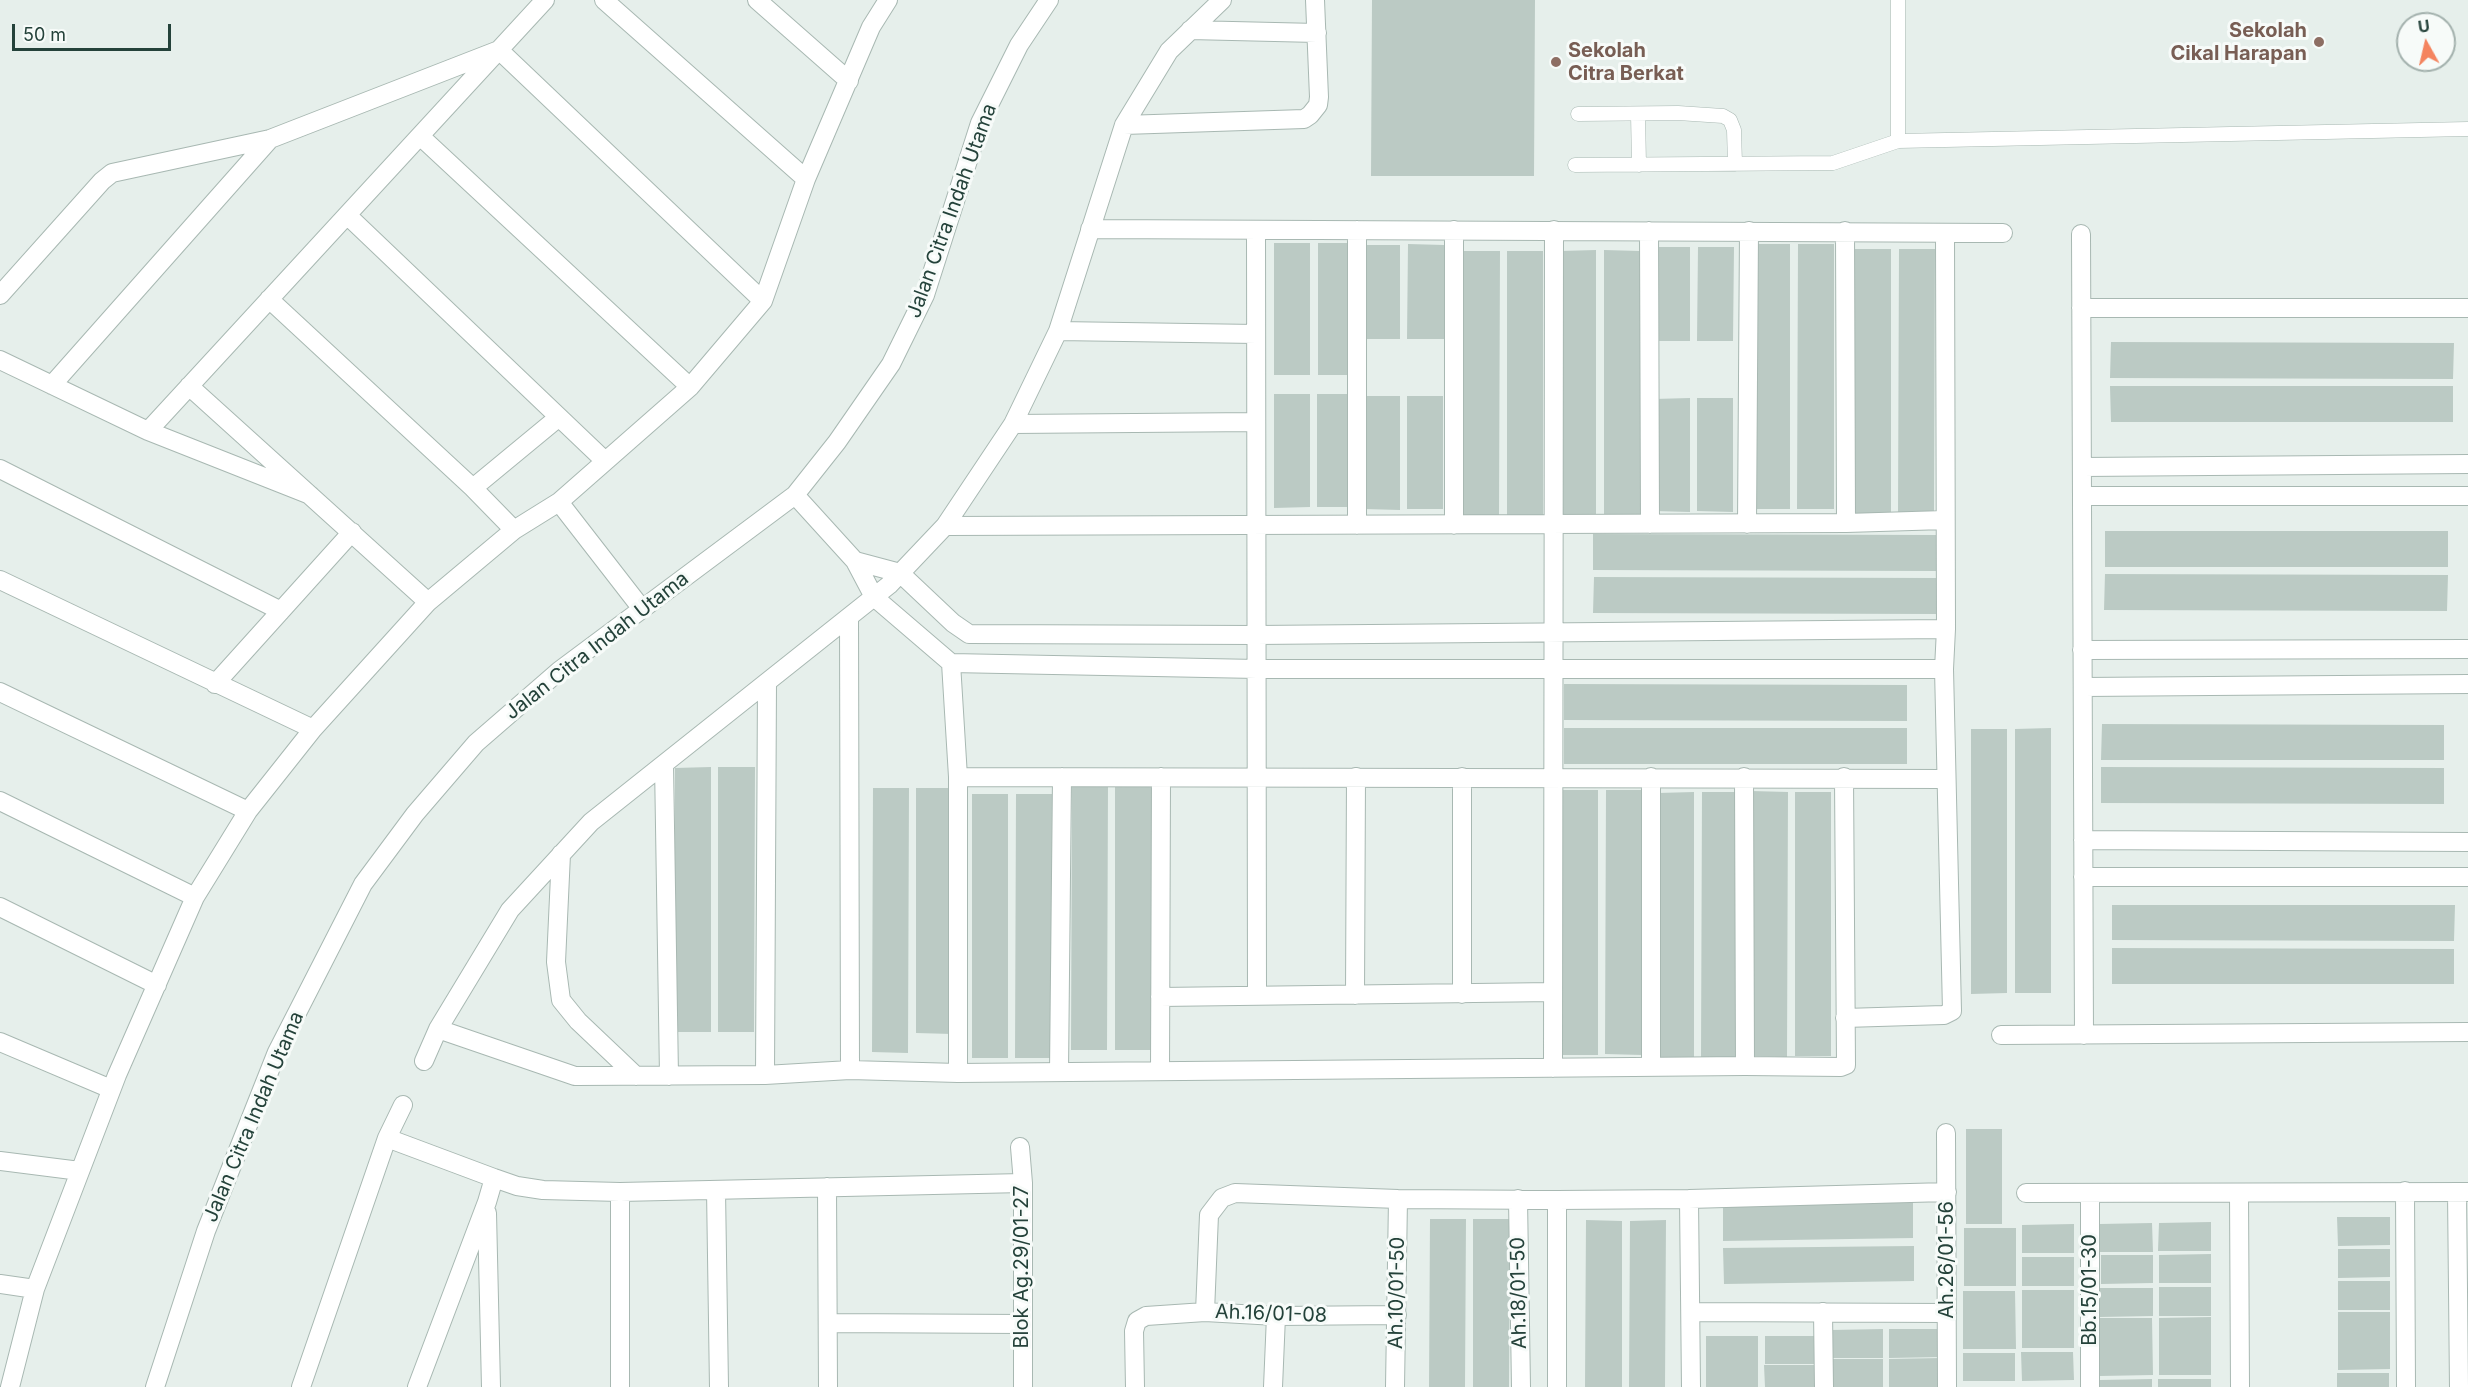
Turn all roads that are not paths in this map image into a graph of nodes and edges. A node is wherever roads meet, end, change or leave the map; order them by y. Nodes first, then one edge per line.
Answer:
1 (545, 0) edge
2 (604, 0) edge
3 (757, 0) edge
4 (888, 0) edge
5 (1049, 0) edge
6 (1222, 0) edge
7 (1315, 0) edge
8 (1898, 0) edge
9 (1190, 30) junction
10 (1317, 33) junction
11 (499, 50) junction
12 (849, 81) junction
13 (1578, 114) dead end
14 (1638, 114) junction
15 (1124, 125) junction
16 (2468, 129) edge
17 (420, 136) junction
18 (270, 140) junction
19 (1898, 141) junction
20 (1735, 164) junction
21 (1575, 165) dead end
22 (1639, 165) junction
23 (806, 179) junction
24 (347, 215) junction
25 (1090, 229) junction
26 (1256, 230) junction
27 (1357, 230) junction
28 (1454, 230) junction
29 (1554, 230) junction
30 (1649, 231) junction
31 (1749, 231) junction
32 (1845, 231) junction
33 (2003, 233) dead end
34 (1945, 234) junction
35 (2081, 234) dead end
36 (0, 295) edge
37 (269, 299) junction
38 (763, 301) junction
39 (2081, 308) junction
40 (2468, 308) edge
41 (1058, 331) junction
42 (1256, 334) junction
43 (0, 360) edge
44 (52, 385) junction
45 (189, 386) junction
46 (690, 387) junction
47 (559, 417) junction
48 (1256, 422) junction
49 (1013, 424) junction
50 (148, 431) junction
51 (604, 460) junction
52 (2468, 464) edge
53 (2082, 467) junction
54 (0, 469) edge
55 (473, 488) junction
56 (310, 495) junction
57 (795, 495) junction
58 (2082, 496) junction
59 (2468, 496) edge
60 (559, 502) junction
61 (1944, 520) junction
62 (1846, 523) junction
63 (1554, 524) junction
64 (1650, 524) junction
65 (1747, 524) junction
66 (1256, 525) junction
67 (1357, 525) junction
68 (1454, 525) junction
69 (945, 526) junction
70 (514, 530) junction
71 (352, 531) junction
72 (855, 561) junction
73 (900, 573) junction
74 (0, 580) edge
75 (874, 597) junction
76 (428, 602) junction
77 (642, 609) junction
78 (280, 611) junction
79 (849, 618) junction
80 (1946, 629) junction
81 (1554, 633) junction
82 (1256, 635) junction
83 (2468, 649) edge
84 (2082, 650) junction
85 (951, 663) junction
86 (1257, 669) junction
87 (1553, 669) junction
88 (1944, 669) junction
89 (767, 682) junction
90 (215, 684) junction
91 (2468, 684) edge
92 (2083, 687) junction
93 (0, 692) edge
94 (313, 729) junction
95 (664, 764) junction
96 (958, 777) junction
97 (1062, 777) junction
98 (1161, 777) junction
99 (1257, 777) junction
100 (1356, 777) junction
101 (1462, 777) junction
102 (1553, 777) junction
103 (1651, 777) junction
104 (1744, 777) junction
105 (1844, 777) junction
106 (1947, 778) junction
107 (0, 801) edge
108 (248, 811) junction
109 (2083, 840) junction
110 (2468, 842) edge
111 (561, 854) junction
112 (2083, 877) junction
113 (2468, 877) edge
114 (195, 897) junction
115 (0, 907) edge
116 (157, 985) junction
117 (1553, 992) junction
118 (1462, 994) junction
119 (1355, 995) junction
120 (1257, 996) junction
121 (1160, 997) junction
122 (1845, 1018) junction
123 (438, 1029) junction
124 (2468, 1032) edge
125 (2001, 1035) dead end
126 (2084, 1035) junction
127 (0, 1042) edge
128 (424, 1061) dead end
129 (1651, 1066) junction
130 (1745, 1066) junction
131 (1553, 1068) junction
132 (850, 1070) junction
133 (1160, 1071) junction
134 (1059, 1072) junction
135 (958, 1073) junction
136 (765, 1075) junction
137 (636, 1076) junction
138 (669, 1076) junction
139 (111, 1089) junction
140 (403, 1104) dead end
141 (1946, 1133) dead end
142 (387, 1138) junction
143 (1020, 1147) dead end
144 (0, 1161) edge
145 (80, 1171) junction
146 (494, 1179) junction
147 (1023, 1183) junction
148 (827, 1187) junction
149 (716, 1190) junction
150 (2405, 1191) junction
151 (620, 1192) junction
152 (1947, 1192) junction
153 (2463, 1192) edge
154 (2026, 1193) dead end
155 (2090, 1193) junction
156 (2239, 1193) junction
157 (1398, 1199) junction
158 (1518, 1199) junction
159 (1689, 1199) junction
160 (1557, 1200) junction
161 (487, 1202) junction
162 (0, 1284) edge
163 (35, 1289) junction
164 (1205, 1312) junction
165 (1691, 1312) junction
166 (1823, 1312) junction
167 (1947, 1313) junction
168 (1396, 1315) junction
169 (1276, 1316) junction
170 (828, 1323) junction
171 (1023, 1324) junction
172 (10, 1387) edge
173 (155, 1387) edge
174 (302, 1387) edge
175 (417, 1387) edge
176 (491, 1387) edge
177 (620, 1387) edge
178 (719, 1387) edge
179 (828, 1387) edge
180 (1023, 1387) edge
181 (1135, 1387) edge
182 (1273, 1387) edge
183 (1395, 1387) edge
184 (1521, 1387) edge
185 (1557, 1387) edge
186 (1691, 1387) edge
187 (1824, 1387) edge
188 (1947, 1387) edge
189 (2090, 1387) edge
190 (2240, 1387) edge
191 (2406, 1387) edge
192 (2459, 1387) edge

1 - 11 street
2 - 23 street
3 - 12 street
4 - 12 street
5 - 57 street, Jalan Citra Indah Utama
6 - 9 street
7 - 10 street
8 - 19 lane
9 - 10 street
9 - 15 street
10 - 15 street
11 - 17 street
11 - 18 street
11 - 38 street
12 - 23 street
13 - 14 lane
14 - 20 lane
14 - 22 lane
15 - 25 street
16 - 19 lane
17 - 24 street
17 - 46 street
18 - 36 street
18 - 44 street
19 - 20 lane
20 - 22 lane
21 - 22 lane
23 - 38 street
24 - 37 street
24 - 47 street
25 - 26 street
25 - 41 street
26 - 27 street
26 - 42 street
27 - 28 street
27 - 67 street
28 - 29 street
28 - 68 street
29 - 30 street
29 - 63 street
30 - 31 street
30 - 64 street
31 - 32 street
31 - 65 street
32 - 34 street
32 - 62 street
33 - 34 street
34 - 61 street
35 - 39 street
37 - 45 street
37 - 55 street
38 - 46 street
39 - 40 street
39 - 53 street
41 - 42 street
41 - 49 street
42 - 48 street
43 - 44 street
44 - 50 street
45 - 50 street
45 - 56 street
46 - 51 street
47 - 51 street
47 - 55 street
48 - 49 street
48 - 66 street
49 - 69 street
50 - 56 street
51 - 60 street
52 - 53 street
53 - 58 street
54 - 78 street
55 - 70 street
56 - 71 street
57 - 72 street
57 - 77 street, Jalan Citra Indah Utama
58 - 59 street
58 - 84 street
60 - 70 street
60 - 77 street
61 - 62 street
61 - 80 street
62 - 65 street
63 - 64 street
63 - 68 street
63 - 81 street
64 - 65 street
66 - 67 street
66 - 69 street
66 - 82 street
67 - 68 street
69 - 73 street
70 - 76 street
71 - 76 street
71 - 78 street
72 - 73 street
72 - 75 street
73 - 75 street
73 - 82 street
74 - 90 street
75 - 79 street
75 - 85 street
76 - 94 street
77 - 173 street, Jalan Citra Indah Utama
78 - 90 street
79 - 89 street
79 - 132 street
80 - 81 street
80 - 88 street
81 - 82 street
81 - 87 street
82 - 86 street
83 - 84 street
84 - 92 street
85 - 86 street
85 - 96 street
86 - 87 street
86 - 99 street
87 - 88 street
87 - 102 street
88 - 106 street
89 - 95 street
89 - 136 street
90 - 94 street
91 - 92 street
92 - 109 street
93 - 108 street
94 - 108 street
95 - 111 street
95 - 138 street
96 - 97 street
96 - 135 street
97 - 98 street
97 - 134 street
98 - 99 street
98 - 121 street
99 - 100 street
99 - 120 street
100 - 101 street
100 - 119 street
101 - 102 street
101 - 118 street
102 - 103 street
102 - 117 street
103 - 104 street
103 - 129 street
104 - 105 street
104 - 130 street
105 - 106 street
105 - 122 street
106 - 122 street
107 - 114 street
108 - 114 street
109 - 110 street
109 - 112 street
111 - 123 street
111 - 137 street
112 - 113 street
112 - 126 street
114 - 116 street
115 - 116 street
116 - 139 street
117 - 118 street
117 - 131 street
118 - 119 street
119 - 120 street
120 - 121 street
121 - 133 street
122 - 130 street
123 - 128 street
123 - 137 street
124 - 126 street
125 - 126 street
127 - 139 street
129 - 130 street
129 - 131 street
131 - 133 street
132 - 135 street
132 - 136 street
133 - 134 street
134 - 135 street
136 - 138 street
137 - 138 street
139 - 145 street
140 - 142 street
141 - 152 street, Ah.26/01-56
142 - 146 street
142 - 174 street
143 - 147 street, Blok Ag.29/01-27
144 - 145 street
145 - 163 street
146 - 151 street
146 - 161 street
147 - 148 street
147 - 171 street, Blok Ag.29/01-27
148 - 149 street
148 - 170 street
149 - 151 street
149 - 178 street
150 - 153 street
150 - 156 street
150 - 191 street
151 - 177 street
152 - 159 street
152 - 167 street, Ah.26/01-56
153 - 192 street
154 - 155 street
155 - 156 street
155 - 189 street, Bb.15/01-30
156 - 190 street
157 - 158 street
157 - 164 street
157 - 168 street, Ah.10/01-50
158 - 160 street
158 - 184 street, Ah.18/01-50
159 - 160 street
159 - 165 street
160 - 185 street, Ah.18/01-50
161 - 175 street
161 - 176 street
162 - 163 street
163 - 172 street
164 - 169 street, Ah.16/01-08
164 - 181 street, Ah.16/01-08
165 - 166 street
165 - 186 street
166 - 167 street
166 - 187 street
167 - 188 street, Ah.26/01-56
168 - 169 street, Ah.16/01-08
168 - 183 street, Ah.10/01-50
169 - 182 street
170 - 171 street
170 - 179 street
171 - 180 street, Blok Ag.29/01-27

